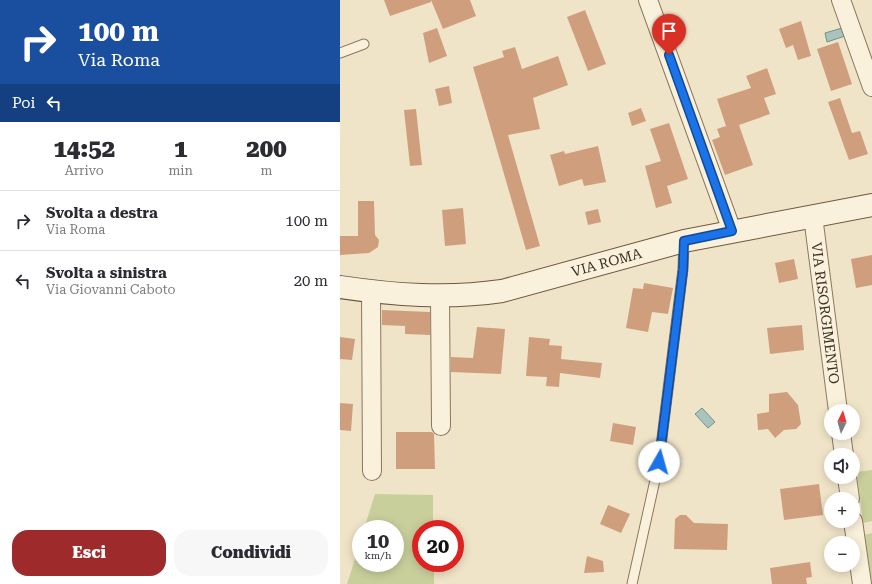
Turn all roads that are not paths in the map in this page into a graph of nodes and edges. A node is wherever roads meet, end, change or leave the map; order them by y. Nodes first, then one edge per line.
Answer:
1 (648, 0) edge
2 (841, 0) edge
3 (364, 44) dead end
4 (340, 54) edge
5 (872, 86) edge
6 (872, 205) edge
7 (813, 216) junction
8 (732, 231) junction
9 (684, 241) junction
10 (340, 287) edge
11 (371, 292) junction
12 (440, 296) junction
13 (837, 404) edge
14 (441, 426) dead end
15 (372, 471) dead end
16 (853, 528) edge
17 (632, 584) edge
18 (862, 584) edge

1 - 8 street
2 - 5 street
3 - 4 lane
6 - 7 main road, VIA ROMA
7 - 8 main road, VIA ROMA
7 - 13 street, VIA RISORGIMENTO
8 - 9 main road, VIA ROMA
9 - 12 main road, VIA ROMA
9 - 17 lane
10 - 11 main road, VIA ROMA
11 - 12 main road, VIA ROMA
11 - 15 street
12 - 14 street
16 - 18 street

